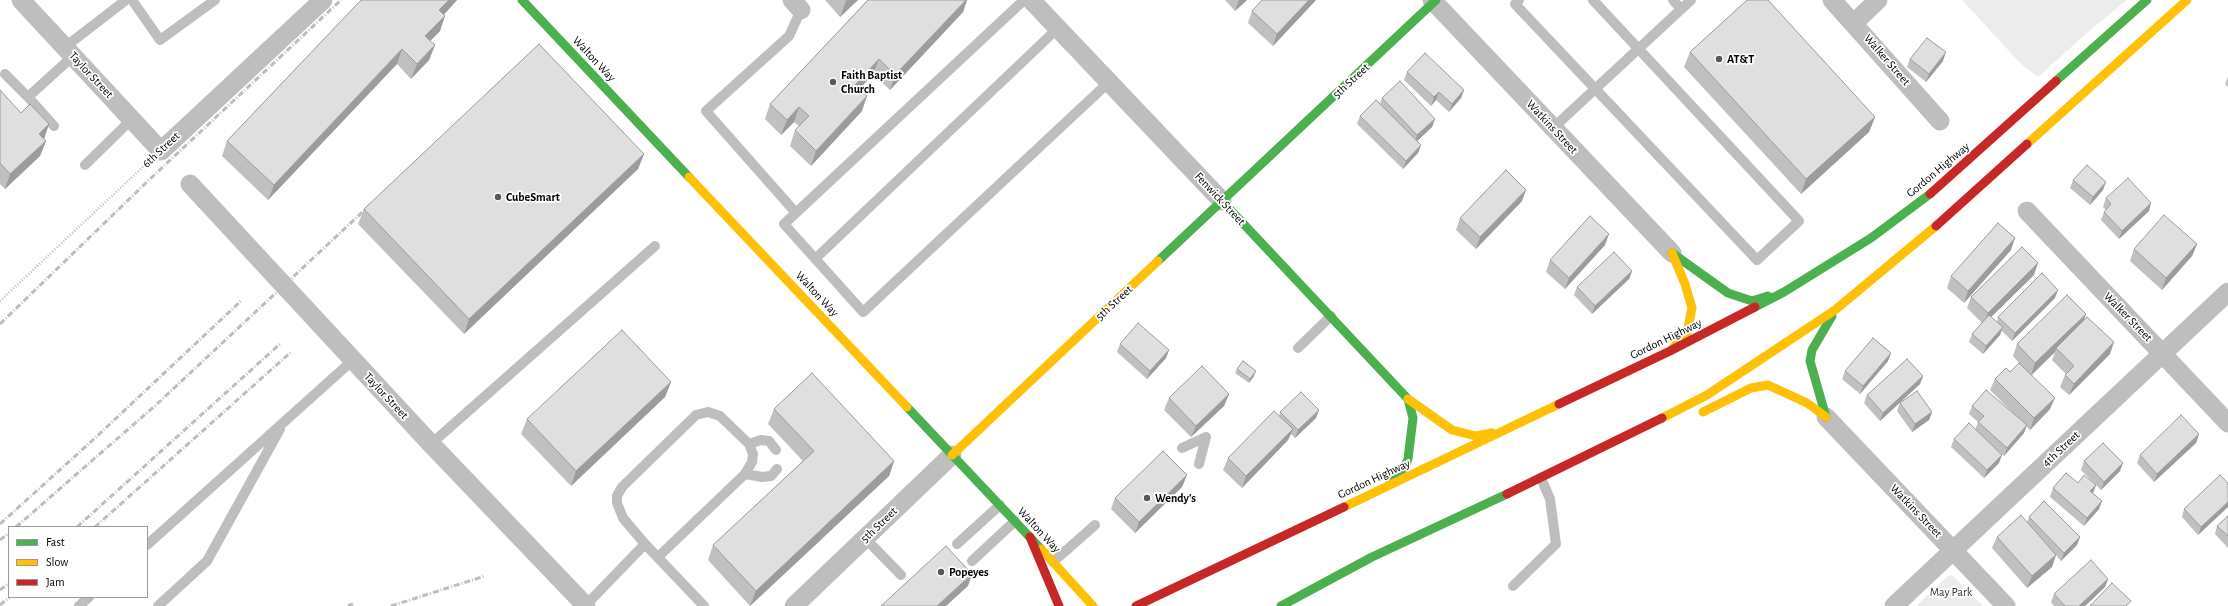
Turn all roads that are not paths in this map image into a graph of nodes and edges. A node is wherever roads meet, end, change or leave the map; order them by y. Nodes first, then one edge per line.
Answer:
1 (22, 0) edge
2 (126, 0) edge
3 (132, 0) edge
4 (215, 0) edge
5 (323, 0) edge
6 (522, 0) edge
7 (1024, 0) edge
8 (1031, 0) edge
9 (1519, 0) edge
10 (1593, 0) edge
11 (1673, 0) edge
12 (1691, 0) edge
13 (1832, 0) edge
14 (1878, 0) edge
15 (2147, 0) edge
16 (2187, 0) edge
17 (1434, 1) edge
18 (796, 5) edge
19 (1681, 9) junction
20 (1854, 23) junction
21 (1058, 28) junction
22 (1638, 49) junction
23 (69, 51) junction
24 (5, 74) dead end
25 (1109, 82) junction
26 (1595, 89) junction
27 (28, 98) junction
28 (132, 119) junction
29 (1940, 121) dead end
30 (54, 126) dead end
31 (1553, 128) junction
32 (161, 151) joint
33 (85, 165) dead end
34 (190, 184) dead end
35 (1222, 202) junction
36 (2027, 212) dead end
37 (796, 213) junction
38 (654, 246) dead end
39 (1672, 253) junction
40 (815, 259) junction
41 (1784, 292) junction
42 (2228, 292) edge
43 (1835, 310) junction
44 (1332, 316) junction
45 (1298, 348) dead end
46 (1670, 351) junction
47 (2162, 353) junction
48 (353, 360) junction
49 (1408, 399) junction
50 (1695, 416) dead end
51 (1826, 417) junction
52 (284, 422) junction
53 (2228, 423) edge
54 (1505, 431) junction
55 (1638, 441) dead end
56 (431, 444) junction
57 (749, 444) junction
58 (1182, 448) dead end
59 (776, 450) dead end
60 (952, 455) junction
61 (1585, 457) junction
62 (1199, 464) dead end
63 (777, 469) dead end
64 (745, 474) junction
65 (1541, 478) junction
66 (1380, 490) junction
67 (1000, 505) junction
68 (1015, 521) junction
69 (1095, 525) dead end
70 (1030, 537) junction
71 (865, 538) junction
72 (148, 544) edge
73 (645, 544) junction
74 (957, 544) dead end
75 (1953, 550) junction
76 (658, 558) junction
77 (972, 560) dead end
78 (1053, 562) junction
79 (901, 575) dead end
80 (1513, 586) dead end
81 (88, 598) edge
82 (79, 606) edge
83 (158, 606) edge
84 (585, 606) edge
85 (704, 606) edge
86 (794, 606) edge
87 (1059, 606) edge
88 (1093, 606) edge
89 (1136, 606) edge
90 (1281, 606) edge
91 (1894, 606) edge
92 (2006, 606) edge

1 - 23 street, Taylor Street
2 - 23 lane
3 - 4 lane
5 - 32 street, 6th Street
6 - 60 main road, Walton Way
7 - 37 lane
8 - 21 street, Fenwick Street
9 - 26 lane
10 - 22 lane
11 - 19 lane
12 - 19 lane
13 - 20 street, Walker Street
14 - 20 street
15 - 41 main road, Gordon Highway
16 - 43 main road
17 - 31 street, Watkins Street
17 - 35 main road, 5th Street
18 - 37 lane
19 - 22 lane
20 - 29 street, Walker Street
21 - 25 street, Fenwick Street
21 - 40 lane
22 - 26 lane
22 - 26 lane
23 - 27 lane
23 - 28 street, Taylor Street
24 - 27 lane
25 - 35 street, Fenwick Street
25 - 40 lane
26 - 31 lane
27 - 30 lane
28 - 32 street, Taylor Street
28 - 33 lane
31 - 39 street, Watkins Street
34 - 48 street, Taylor Street
35 - 44 main road, Fenwick Street
35 - 60 main road, 5th Street
36 - 47 street, Walker Street
37 - 40 lane
38 - 56 lane
39 - 41 main road
39 - 46 main road
41 - 46 main road, Gordon Highway
42 - 47 street, 4th Street
43 - 51 main road
43 - 61 main road
44 - 45 lane
44 - 49 main road, Fenwick Street
46 - 54 main road, Gordon Highway
47 - 53 street, Walker Street
47 - 75 street, 4th Street
48 - 52 lane
48 - 56 street, Taylor Street
49 - 54 main road, Fenwick Street
49 - 66 main road
50 - 51 main road
51 - 75 street, Watkins Street
52 - 72 lane
52 - 83 lane
54 - 66 main road, Gordon Highway
55 - 61 main road
56 - 84 street, Taylor Street
57 - 59 lane
57 - 64 lane
57 - 73 lane
58 - 62 lane
60 - 67 main road, Walton Way
60 - 71 street, 5th Street
61 - 65 main road
63 - 64 lane
64 - 76 lane
65 - 80 lane
65 - 90 main road
66 - 89 main road, Gordon Highway
67 - 68 main road, Walton Way
67 - 74 lane
68 - 70 main road, Walton Way
68 - 77 lane
69 - 78 lane
70 - 78 main road, Walton Way
70 - 87 main road
71 - 79 lane
71 - 86 street, 5th Street
73 - 76 lane
73 - 84 lane
75 - 91 street, 4th Street
75 - 92 street, Watkins Street
76 - 85 lane
78 - 88 main road, Walton Way
81 - 82 lane

